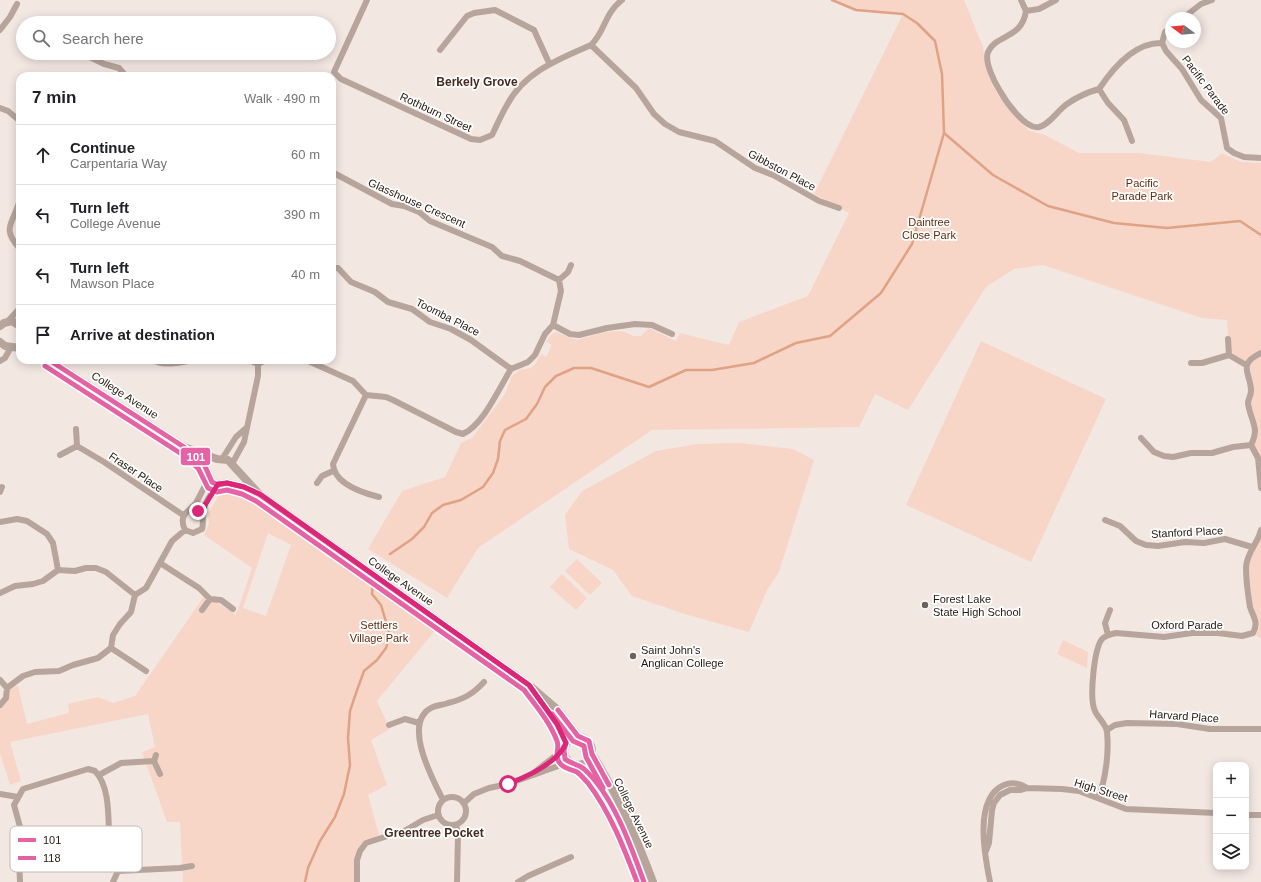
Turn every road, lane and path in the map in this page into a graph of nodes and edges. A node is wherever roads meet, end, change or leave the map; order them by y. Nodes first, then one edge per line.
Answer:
1 (367, 0) edge
2 (622, 0) edge
3 (1021, 0) edge
4 (1056, 0) edge
5 (1212, 0) edge
6 (1202, 2) edge
7 (17, 4) dead end
8 (1026, 11) junction
9 (1190, 12) edge
10 (0, 29) edge
11 (1165, 32) edge
12 (1162, 43) junction
13 (591, 45) junction
14 (440, 50) dead end
15 (96, 60) edge
16 (549, 63) junction
17 (122, 72) edge
18 (334, 72) edge
19 (336, 74) edge
20 (1099, 89) junction
21 (0, 108) edge
22 (16, 118) edge
23 (1132, 141) dead end
24 (1261, 158) edge
25 (336, 174) edge
26 (839, 208) dead end
27 (16, 213) edge
28 (16, 244) edge
29 (571, 265) dead end
30 (336, 268) edge
31 (559, 280) junction
32 (16, 312) edge
33 (16, 322) edge
34 (3, 323) edge
35 (553, 325) junction
36 (672, 334) dead end
37 (1228, 339) dead end
38 (0, 343) edge
39 (16, 346) edge
40 (1261, 353) edge
41 (1229, 355) junction
42 (0, 361) edge
43 (1191, 363) dead end
44 (56, 364) edge
45 (258, 364) edge
46 (315, 364) edge
47 (1246, 365) junction
48 (511, 369) junction
49 (366, 395) junction
50 (76, 429) dead end
51 (245, 429) junction
52 (1140, 438) dead end
53 (1252, 445) junction
54 (77, 446) junction
55 (184, 447) junction
56 (60, 455) dead end
57 (219, 459) junction
58 (232, 466) junction
59 (333, 471) junction
60 (208, 475) junction
61 (227, 483) junction
62 (317, 483) dead end
63 (218, 484) junction
64 (1261, 488) edge
65 (260, 494) junction
66 (379, 497) dead end
67 (189, 510) junction
68 (183, 515) junction
69 (203, 515) junction
70 (0, 520) edge
71 (1106, 520) dead end
72 (185, 530) junction
73 (1261, 530) edge
74 (1252, 547) junction
75 (160, 563) junction
76 (58, 570) junction
77 (0, 592) edge
78 (135, 595) junction
79 (210, 599) junction
80 (233, 609) dead end
81 (202, 610) dead end
82 (1110, 610) dead end
83 (1108, 635) junction
84 (111, 648) junction
85 (146, 671) dead end
86 (0, 680) edge
87 (484, 682) dead end
88 (529, 685) junction
89 (7, 688) junction
90 (0, 705) edge
91 (419, 723) junction
92 (388, 725) dead end
93 (1261, 729) edge
94 (1107, 730) junction
95 (578, 736) junction
96 (565, 746) junction
97 (592, 754) junction
98 (576, 765) junction
99 (160, 774) dead end
100 (532, 774) junction
101 (99, 775) junction
102 (0, 794) edge
103 (18, 797) junction
104 (1098, 798) junction
105 (443, 800) junction
106 (464, 803) junction
107 (1213, 813) edge
108 (438, 815) junction
109 (1249, 815) edge
110 (1261, 816) edge
111 (456, 825) junction
112 (20, 826) edge
113 (109, 826) edge
114 (571, 857) dead end
115 (192, 866) dead end
116 (142, 870) edge
117 (20, 872) edge
118 (118, 872) edge
119 (20, 882) edge
120 (113, 882) edge
121 (357, 882) edge
122 (457, 882) edge
123 (518, 882) edge
124 (644, 882) edge
125 (653, 882) edge
126 (990, 882) edge

1 - 18 street, Rothburn Street
2 - 13 street
3 - 8 street
4 - 8 street
5 - 6 street
6 - 9 street
7 - 10 street
8 - 20 street
11 - 12 street
12 - 20 street
12 - 24 street, Pacific Parade
13 - 16 street, Rothburn Street
13 - 26 street, Gibbston Place
14 - 16 street
15 - 17 street
16 - 19 street, Rothburn Street
20 - 23 street
21 - 22 street
25 - 31 street, Glasshouse Crescent
27 - 28 street
29 - 31 street
30 - 48 street, Toomba Place
31 - 35 street
32 - 34 street
33 - 34 street
35 - 36 street
35 - 48 street
37 - 41 street
38 - 39 street
39 - 42 street
40 - 47 street
41 - 43 street
41 - 47 street
44 - 55 street, College Avenue
45 - 51 street
46 - 49 street
47 - 53 street
48 - 49 street
49 - 59 street
50 - 54 street
51 - 57 street
51 - 58 street
52 - 53 street
53 - 64 street
54 - 56 street
54 - 68 street, Fraser Place
55 - 57 street, College Avenue
55 - 60 street, College Avenue
57 - 58 street, College Avenue
57 - 60 street
58 - 61 street
58 - 65 street, College Avenue
59 - 62 street
59 - 66 street
60 - 63 street, College Avenue
60 - 67 street
61 - 63 street, College Avenue
61 - 65 street, College Avenue
63 - 69 street
65 - 88 street, College Avenue
67 - 68 street
67 - 69 street
68 - 72 street
69 - 72 street
70 - 76 street
71 - 74 street, Stanford Place
72 - 75 street
73 - 74 street, Oxford Parade
74 - 83 street, Oxford Parade
75 - 78 street
75 - 79 street
76 - 77 street
76 - 78 street
78 - 84 street
79 - 80 street
79 - 81 street
82 - 83 street
83 - 94 street
84 - 85 street
84 - 89 street
86 - 89 street
87 - 91 street
88 - 95 street, College Avenue
88 - 96 street, College Avenue
89 - 90 street
91 - 92 street
91 - 105 street
93 - 94 street, Harvard Place
94 - 104 street
95 - 96 street
95 - 97 street, College Avenue
96 - 98 street, College Avenue
96 - 100 street
97 - 98 street
97 - 125 street, College Avenue
98 - 100 street
98 - 124 street, College Avenue
99 - 101 street
100 - 106 street
101 - 103 street
101 - 113 street
102 - 103 street
103 - 112 street
104 - 107 street, High Street
104 - 126 street, High Street
105 - 106 street
105 - 108 street
106 - 111 street
108 - 111 street
108 - 121 street
109 - 110 street
111 - 122 street
114 - 123 street
115 - 116 street
117 - 119 street
118 - 120 street

